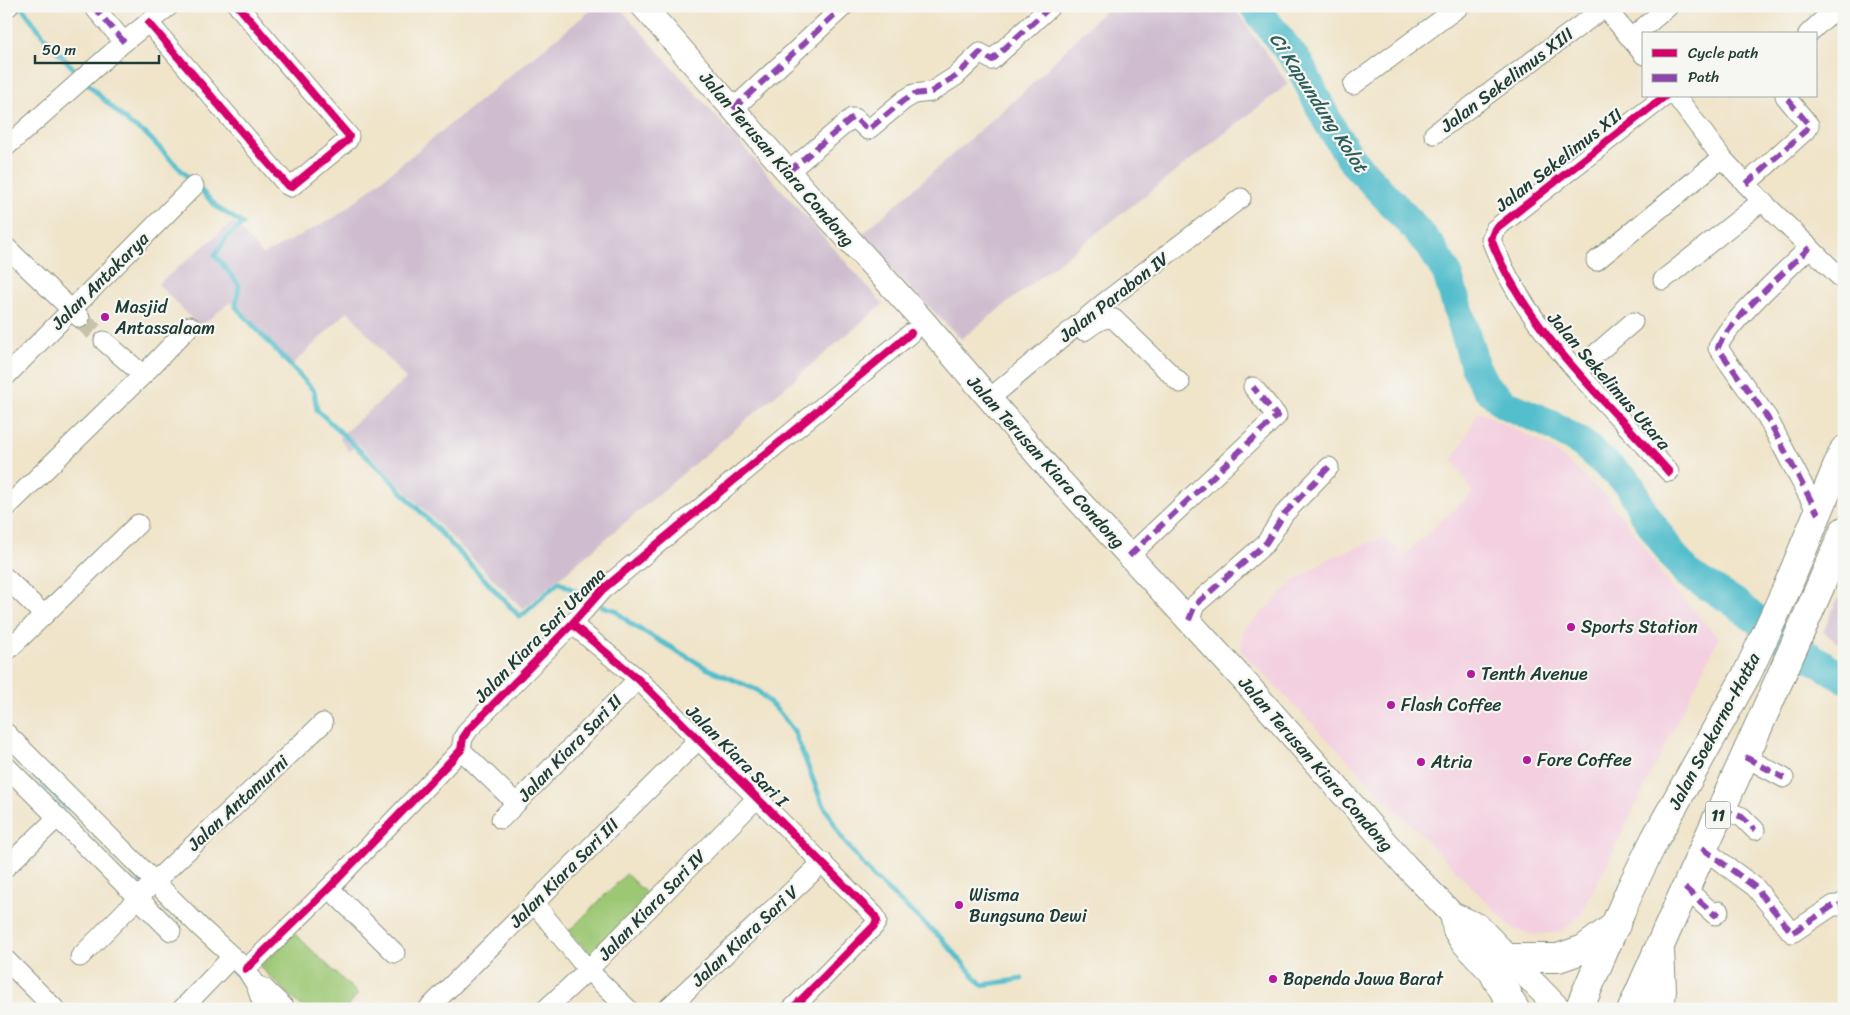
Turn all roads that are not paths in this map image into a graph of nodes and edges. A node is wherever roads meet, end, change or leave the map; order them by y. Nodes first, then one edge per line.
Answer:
1 (94, 6) edge
2 (169, 6) edge
3 (238, 6) edge
4 (644, 6) edge
5 (844, 6) edge
6 (1051, 6) edge
7 (1460, 6) edge
8 (1669, 6) edge
9 (1838, 6) edge
10 (1604, 7) edge
11 (149, 23) junction
12 (1810, 32) edge
13 (1631, 38) junction
14 (124, 42) junction
15 (1642, 52) edge
16 (1353, 85) dead end
17 (1662, 98) edge
18 (1677, 98) edge
19 (1787, 98) edge
20 (733, 109) junction
21 (1434, 134) dead end
22 (6, 147) edge
23 (1722, 158) junction
24 (788, 172) junction
25 (1746, 184) junction
26 (194, 186) dead end
27 (1241, 198) dead end
28 (1762, 200) junction
29 (1495, 229) joint
30 (1810, 248) junction
31 (8, 252) edge
32 (1596, 261) dead end
33 (1664, 280) dead end
34 (1844, 281) edge
35 (76, 314) junction
36 (1633, 322) dead end
37 (190, 326) dead end
38 (911, 333) dead end
39 (104, 341) tunnel mouth
40 (1577, 370) junction
41 (142, 375) junction
42 (6, 376) edge
43 (1180, 383) dead end
44 (1253, 387) dead end
45 (991, 401) junction
46 (1844, 450) edge
47 (1329, 467) dead end
48 (1669, 472) dead end
49 (6, 508) edge
50 (1818, 514) junction
51 (138, 524) dead end
52 (1844, 531) edge
53 (1129, 556) junction
54 (6, 578) edge
55 (44, 615) junction
56 (1189, 620) junction
57 (572, 624) junction
58 (6, 652) edge
59 (638, 679) junction
60 (323, 723) dead end
61 (6, 733) edge
62 (700, 738) junction
63 (461, 750) junction
64 (1746, 757) junction
65 (6, 766) edge
66 (1784, 778) dead end
67 (757, 798) junction
68 (516, 803) junction
69 (1721, 809) junction
70 (58, 817) junction
71 (501, 818) dead end
72 (1755, 830) dead end
73 (1702, 848) junction
74 (823, 862) junction
75 (6, 867) edge
76 (149, 888) junction
77 (329, 888) junction
78 (1685, 888) junction
79 (1844, 902) edge
80 (534, 903) junction
81 (1719, 911) dead end
82 (1617, 924) junction
83 (171, 931) dead end
84 (1660, 944) junction
85 (395, 953) dead end
86 (80, 957) dead end
87 (7, 962) edge
88 (239, 963) junction
89 (1502, 968) junction
90 (588, 970) junction
91 (260, 997) edge
92 (54, 1009) edge
93 (182, 1009) edge
94 (286, 1009) edge
95 (428, 1009) edge
96 (546, 1009) edge
97 (628, 1009) edge
98 (667, 1009) edge
99 (792, 1009) edge
100 (1515, 1009) edge
101 (1526, 1009) edge
102 (1559, 1009) edge
103 (1579, 1009) edge
104 (1632, 1009) edge
105 (1660, 1009) edge

1 - 14 street
2 - 11 street
3 - 11 street
4 - 20 main road, Jalan Terusan Kiara Condong
5 - 20 street
6 - 24 street
7 - 16 street
8 - 13 street
9 - 12 street
10 - 13 street
10 - 21 street, Jalan Sekelimus XIII
11 - 14 street
13 - 15 street
14 - 22 street
17 - 29 street, Jalan Sekelimus XII
18 - 23 street
19 - 25 street
20 - 24 main road, Jalan Terusan Kiara Condong
23 - 25 street
23 - 32 street
24 - 45 main road, Jalan Terusan Kiara Condong
25 - 28 street
26 - 35 street, Jalan Antakarya
27 - 45 street, Jalan Parabon IV
28 - 30 street
28 - 33 street
29 - 40 street, Jalan Sekelimus Utara
30 - 34 street
30 - 50 street
31 - 35 street
35 - 42 street, Jalan Antakarya
36 - 40 street
37 - 41 street
38 - 57 street, Jalan Kiara Sari Utama
39 - 41 street
40 - 48 street, Jalan Sekelimus Utara
41 - 49 street
43 - 45 street
44 - 53 street
45 - 53 main road, Jalan Terusan Kiara Condong
46 - 50 highway, Jalan Soekarno-Hatta / 11
47 - 56 street
50 - 82 highway, Jalan Soekarno-Hatta / 11
51 - 55 street
52 - 64 highway, Jalan Soekarno-Hatta / 11
53 - 56 main road, Jalan Terusan Kiara Condong
54 - 55 street
55 - 58 street
56 - 89 main road, Jalan Terusan Kiara Condong
57 - 59 street, Jalan Kiara Sari I
57 - 63 street, Jalan Kiara Sari Utama
59 - 62 street, Jalan Kiara Sari I
59 - 68 street, Jalan Kiara Sari II
60 - 76 street, Jalan Antamurni
61 - 76 street
62 - 67 street, Jalan Kiara Sari I
62 - 80 street, Jalan Kiara Sari III
63 - 68 street
63 - 77 street, Jalan Kiara Sari Utama
64 - 66 street
64 - 69 highway, Jalan Soekarno-Hatta / 11
65 - 70 street
67 - 74 street, Jalan Kiara Sari I
67 - 90 street, Jalan Kiara Sari IV
68 - 71 street, Jalan Kiara Sari II
69 - 72 street
69 - 73 highway, Jalan Soekarno-Hatta / 11
70 - 75 street
70 - 76 street
73 - 78 highway, Jalan Soekarno-Hatta / 11
73 - 79 street
74 - 98 street, Jalan Kiara Sari V
74 - 99 street, Jalan Kiara Sari I
76 - 83 street
76 - 86 street, Jalan Antamurni
76 - 88 street
77 - 85 street
77 - 88 street, Jalan Kiara Sari Utama
78 - 81 street
78 - 84 highway, Jalan Soekarno-Hatta / 11
80 - 90 street
80 - 95 street, Jalan Kiara Sari III
82 - 89 highway
82 - 103 highway, Jalan Soekarno-Hatta / 11
84 - 104 highway, Jalan Soekarno-Hatta / 11
84 - 105 highway
87 - 92 street
88 - 91 street
88 - 93 street, Jalan Kiara Sari Utama
89 - 100 highway
89 - 101 main road, Jalan Terusan Kiara Condong
89 - 102 main road, Jalan Terusan Kiara Condong
90 - 96 street, Jalan Kiara Sari IV
90 - 97 street
91 - 94 street

